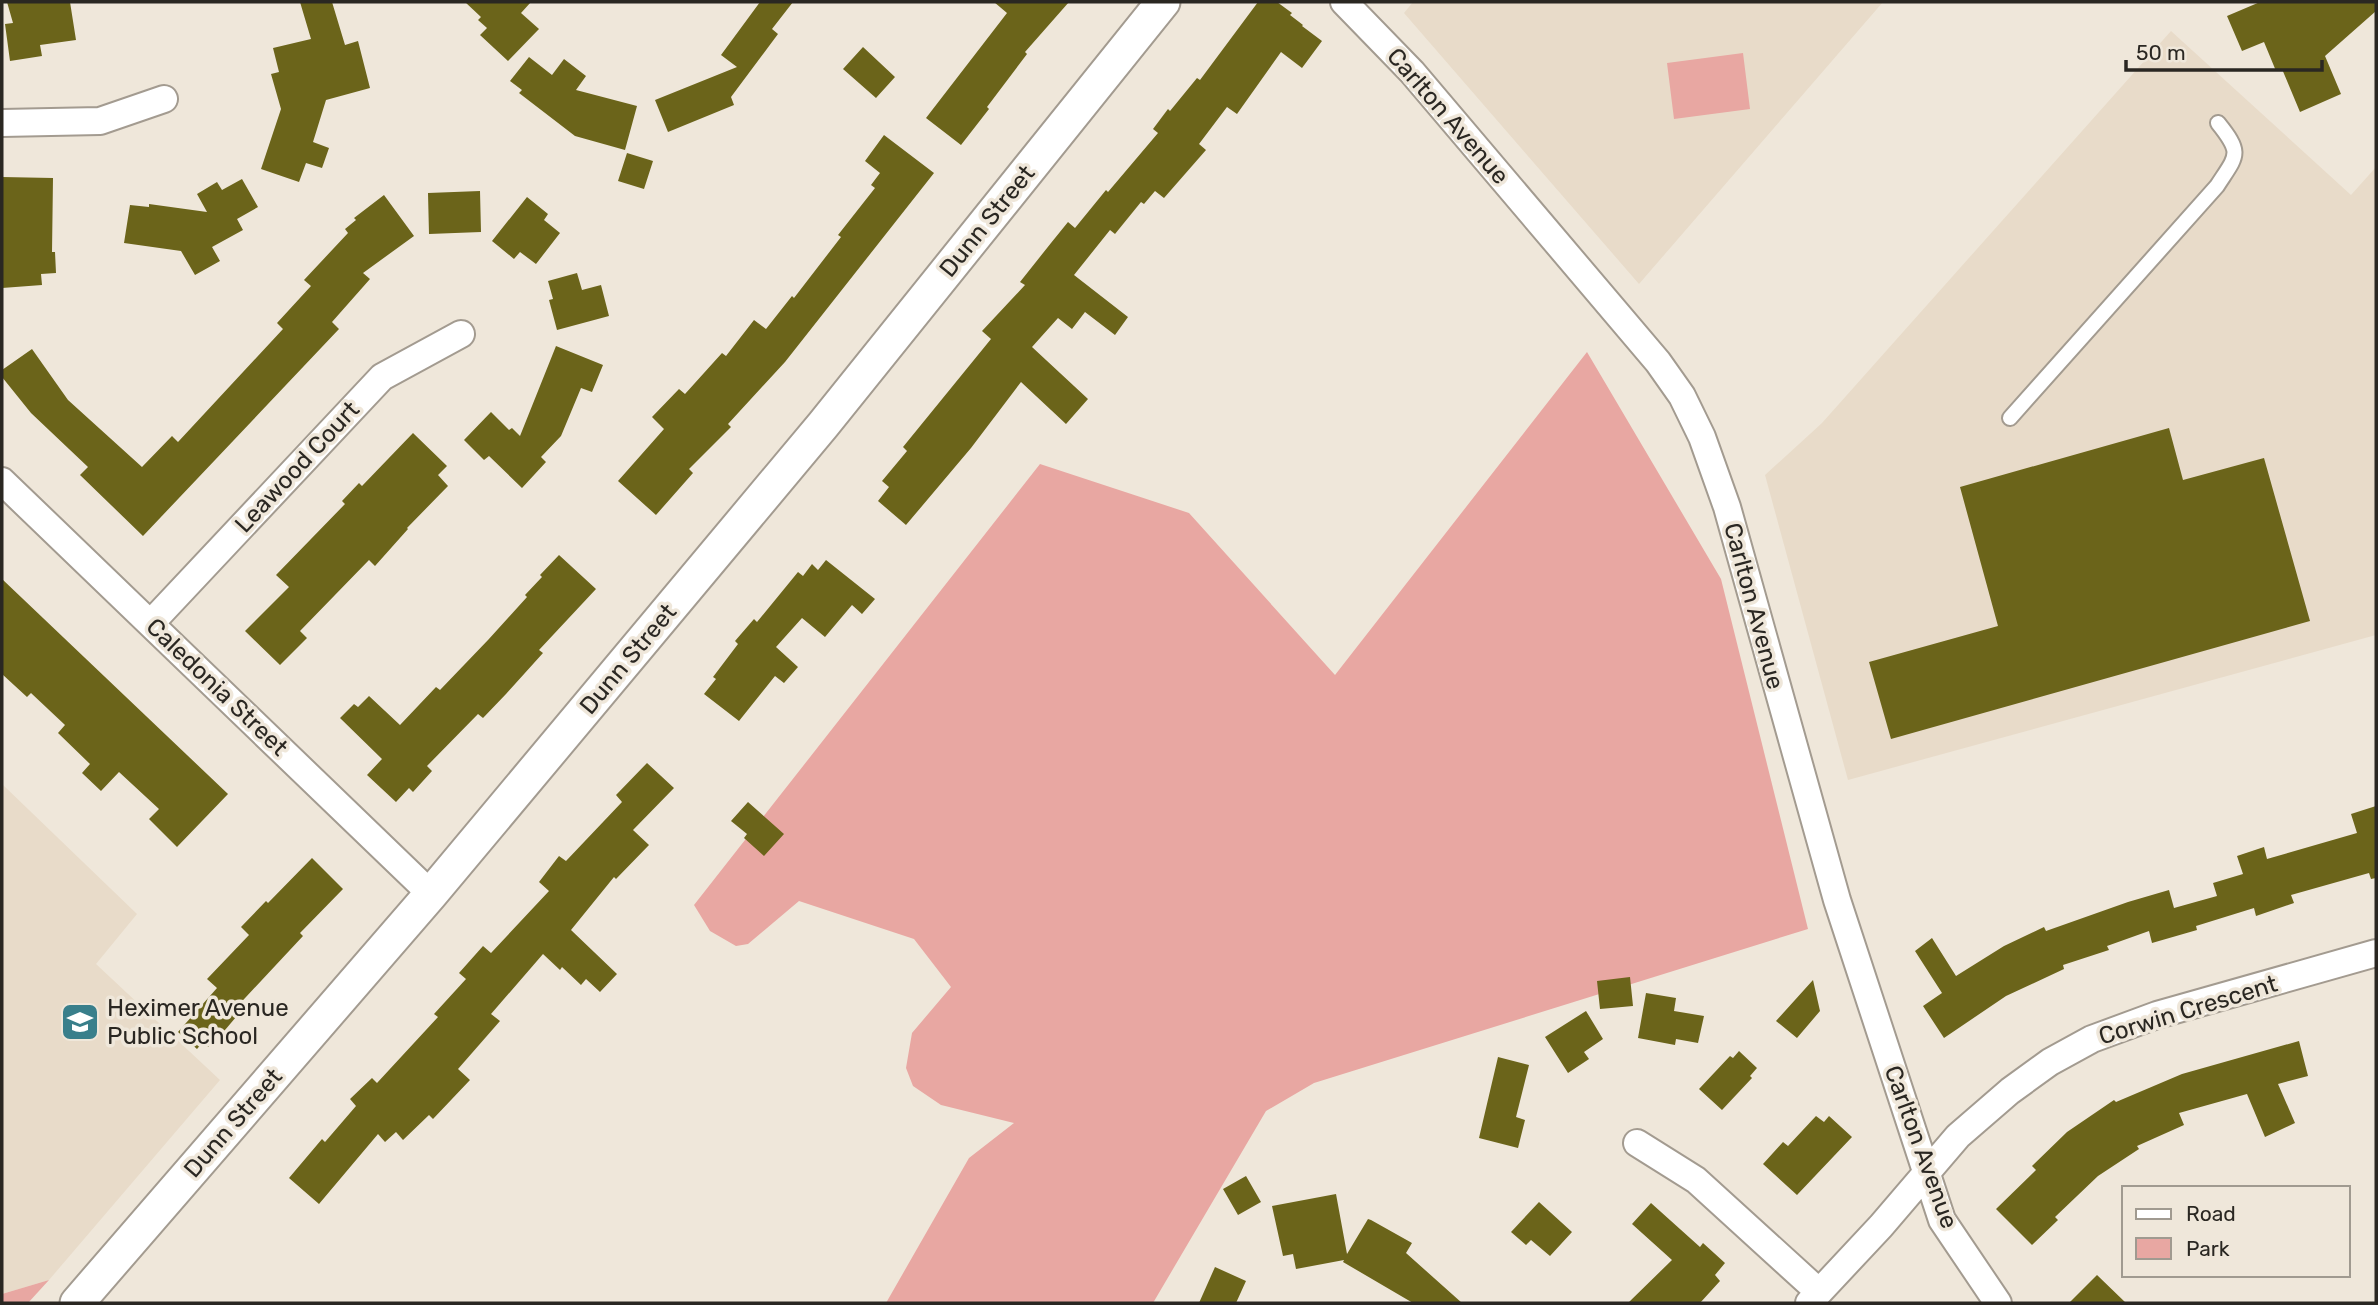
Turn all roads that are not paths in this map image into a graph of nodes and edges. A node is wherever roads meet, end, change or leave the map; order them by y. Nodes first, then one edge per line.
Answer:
1 (1163, 2) edge
2 (1344, 2) edge
3 (164, 99) dead end
4 (2, 123) edge
5 (2218, 123) dead end
6 (461, 334) dead end
7 (2010, 418) dead end
8 (2, 481) edge
9 (151, 623) junction
10 (431, 894) junction
11 (2376, 953) edge
12 (1637, 1143) dead end
13 (1926, 1172) junction
14 (1814, 1298) edge
15 (77, 1303) edge
16 (1998, 1303) edge

1 - 10 street, Dunn Street
2 - 13 street, Carlton Avenue
3 - 4 street
5 - 7 lane
6 - 9 street, Leawood Court
8 - 9 street, Caledonia Street
9 - 10 street, Caledonia Street
10 - 15 street, Dunn Street
11 - 13 street, Corwin Crescent
12 - 14 street
13 - 14 street, Corwin Crescent
13 - 16 street, Carlton Avenue

